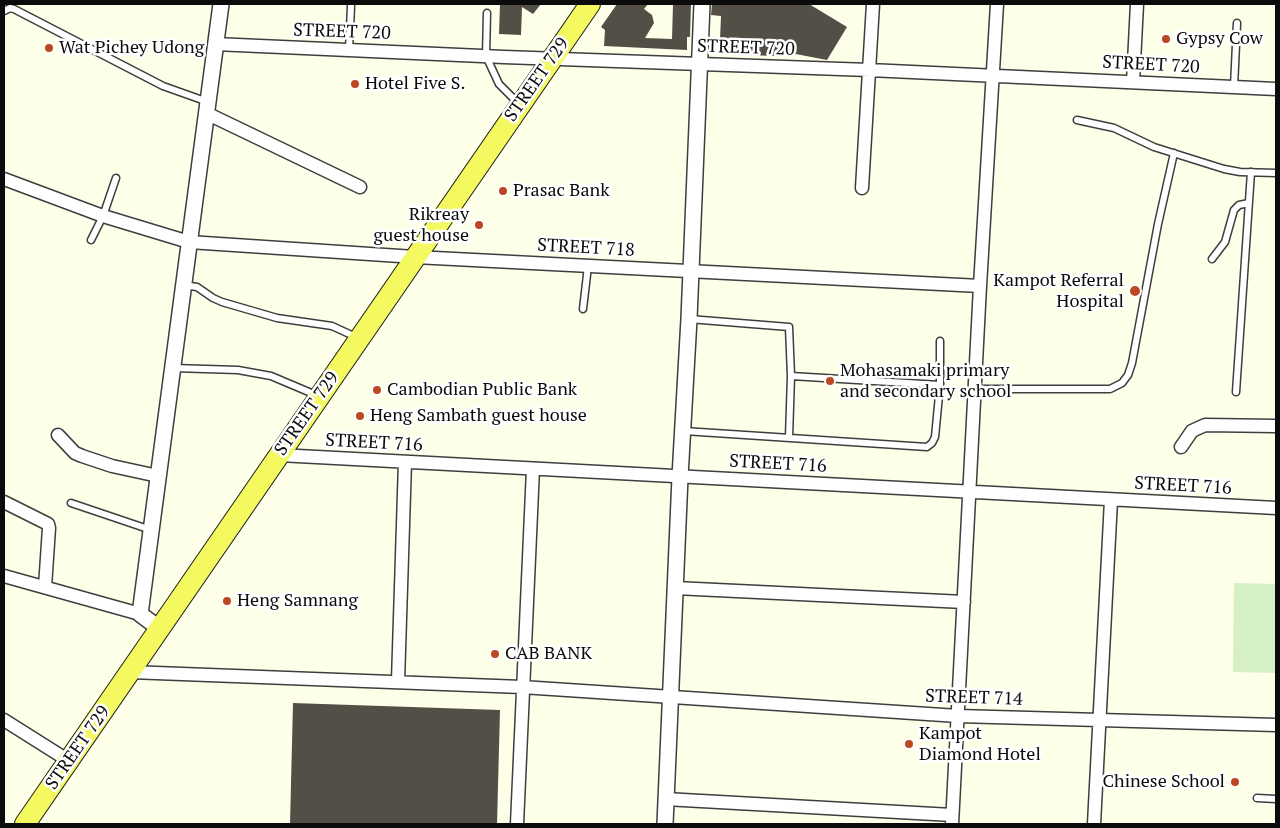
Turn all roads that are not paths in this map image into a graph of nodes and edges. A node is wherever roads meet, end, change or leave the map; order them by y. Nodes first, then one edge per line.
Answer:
1 (221, 4) edge
2 (590, 4) edge
3 (702, 4) edge
4 (873, 4) edge
5 (997, 4) edge
6 (1137, 4) edge
7 (351, 6) dead end
8 (4, 11) edge
9 (487, 13) dead end
10 (1237, 23) dead end
11 (215, 44) junction
12 (349, 50) junction
13 (486, 56) junction
14 (552, 59) junction
15 (700, 64) junction
16 (869, 70) junction
17 (994, 75) junction
18 (1133, 82) junction
19 (1234, 87) junction
20 (1276, 89) edge
21 (520, 105) junction
22 (207, 108) junction
23 (1077, 120) dead end
24 (1174, 153) junction
25 (1251, 172) junction
26 (1276, 173) edge
27 (116, 178) dead end
28 (4, 179) edge
29 (360, 187) dead end
30 (862, 188) dead end
31 (1249, 203) junction
32 (103, 216) junction
33 (91, 240) dead end
34 (189, 242) junction
35 (415, 257) junction
36 (1212, 260) dead end
37 (588, 265) junction
38 (691, 270) junction
39 (183, 285) junction
40 (980, 286) junction
41 (583, 309) dead end
42 (689, 319) junction
43 (359, 339) junction
44 (940, 341) dead end
45 (172, 368) junction
46 (792, 376) junction
47 (940, 385) junction
48 (975, 389) junction
49 (1236, 392) dead end
50 (320, 396) junction
51 (1276, 426) edge
52 (684, 431) junction
53 (58, 435) dead end
54 (789, 437) junction
55 (1181, 446) dead end
56 (279, 455) junction
57 (406, 462) junction
58 (533, 469) junction
59 (158, 476) junction
60 (680, 477) junction
61 (969, 492) junction
62 (1111, 500) junction
63 (4, 502) edge
64 (71, 503) dead end
65 (1276, 508) edge
66 (151, 530) junction
67 (4, 576) edge
68 (45, 587) junction
69 (675, 588) junction
70 (964, 602) junction
71 (140, 614) junction
72 (160, 629) junction
73 (130, 672) junction
74 (398, 681) junction
75 (522, 687) junction
76 (671, 697) junction
77 (958, 716) junction
78 (1099, 719) junction
79 (4, 720) edge
80 (1276, 725) edge
81 (69, 761) junction
82 (1257, 798) dead end
83 (1276, 799) edge
84 (666, 800) junction
85 (952, 820) edge
86 (25, 824) edge
87 (517, 824) edge
88 (665, 824) edge
89 (1094, 824) edge

1 - 11 street
2 - 14 main road, STREET 729
3 - 15 street
4 - 16 street
5 - 17 street
6 - 18 street
7 - 12 lane
8 - 22 lane
9 - 13 lane
10 - 19 lane
11 - 12 street, STREET 720
11 - 22 street
12 - 13 street, STREET 720
13 - 14 street, STREET 720
13 - 21 lane
14 - 15 street, STREET 720
14 - 21 main road, STREET 729
15 - 16 street, STREET 720
15 - 38 street
16 - 17 street, STREET 720
16 - 30 street
17 - 18 street, STREET 720
17 - 40 street
18 - 19 street, STREET 720
19 - 20 street, STREET 720
21 - 35 main road, STREET 729
22 - 29 street
22 - 34 street
23 - 24 lane
24 - 25 lane
24 - 48 lane
25 - 26 lane
25 - 31 lane
27 - 32 lane
28 - 32 street, STREET 718
31 - 36 lane
31 - 49 lane
32 - 33 lane
32 - 34 street, STREET 718
34 - 35 street, STREET 718
34 - 39 street
35 - 37 street, STREET 718
35 - 43 main road, STREET 729
37 - 38 street, STREET 718
37 - 41 lane
38 - 40 street, STREET 718
38 - 42 street
39 - 43 lane
39 - 45 street
40 - 48 street
42 - 46 lane
42 - 52 street
43 - 50 main road, STREET 729
44 - 47 lane
45 - 50 lane
45 - 59 street
46 - 47 lane
46 - 54 lane
47 - 54 lane
48 - 61 street
50 - 56 main road, STREET 729
51 - 55 street
52 - 54 lane
52 - 60 street
53 - 59 street
56 - 57 street, STREET 716
56 - 72 main road, STREET 729
57 - 58 street, STREET 716
57 - 74 street
58 - 60 street, STREET 716
58 - 75 street
59 - 66 street
60 - 61 street, STREET 716
60 - 69 street
61 - 62 street, STREET 716
61 - 70 street
62 - 65 street, STREET 716
62 - 78 street
63 - 68 street
64 - 66 lane
66 - 71 street
67 - 68 street
68 - 71 street
69 - 70 street
69 - 76 street
70 - 77 street
71 - 72 street
72 - 73 main road, STREET 729
73 - 74 street, STREET 714
73 - 81 main road, STREET 729
74 - 75 street, STREET 714
75 - 76 street, STREET 714
75 - 87 street
76 - 77 street, STREET 714
76 - 84 street
77 - 78 street, STREET 714
77 - 85 street
78 - 80 street, STREET 714
78 - 89 street
79 - 81 street
81 - 86 main road, STREET 729
82 - 83 lane
84 - 85 street
84 - 88 street

